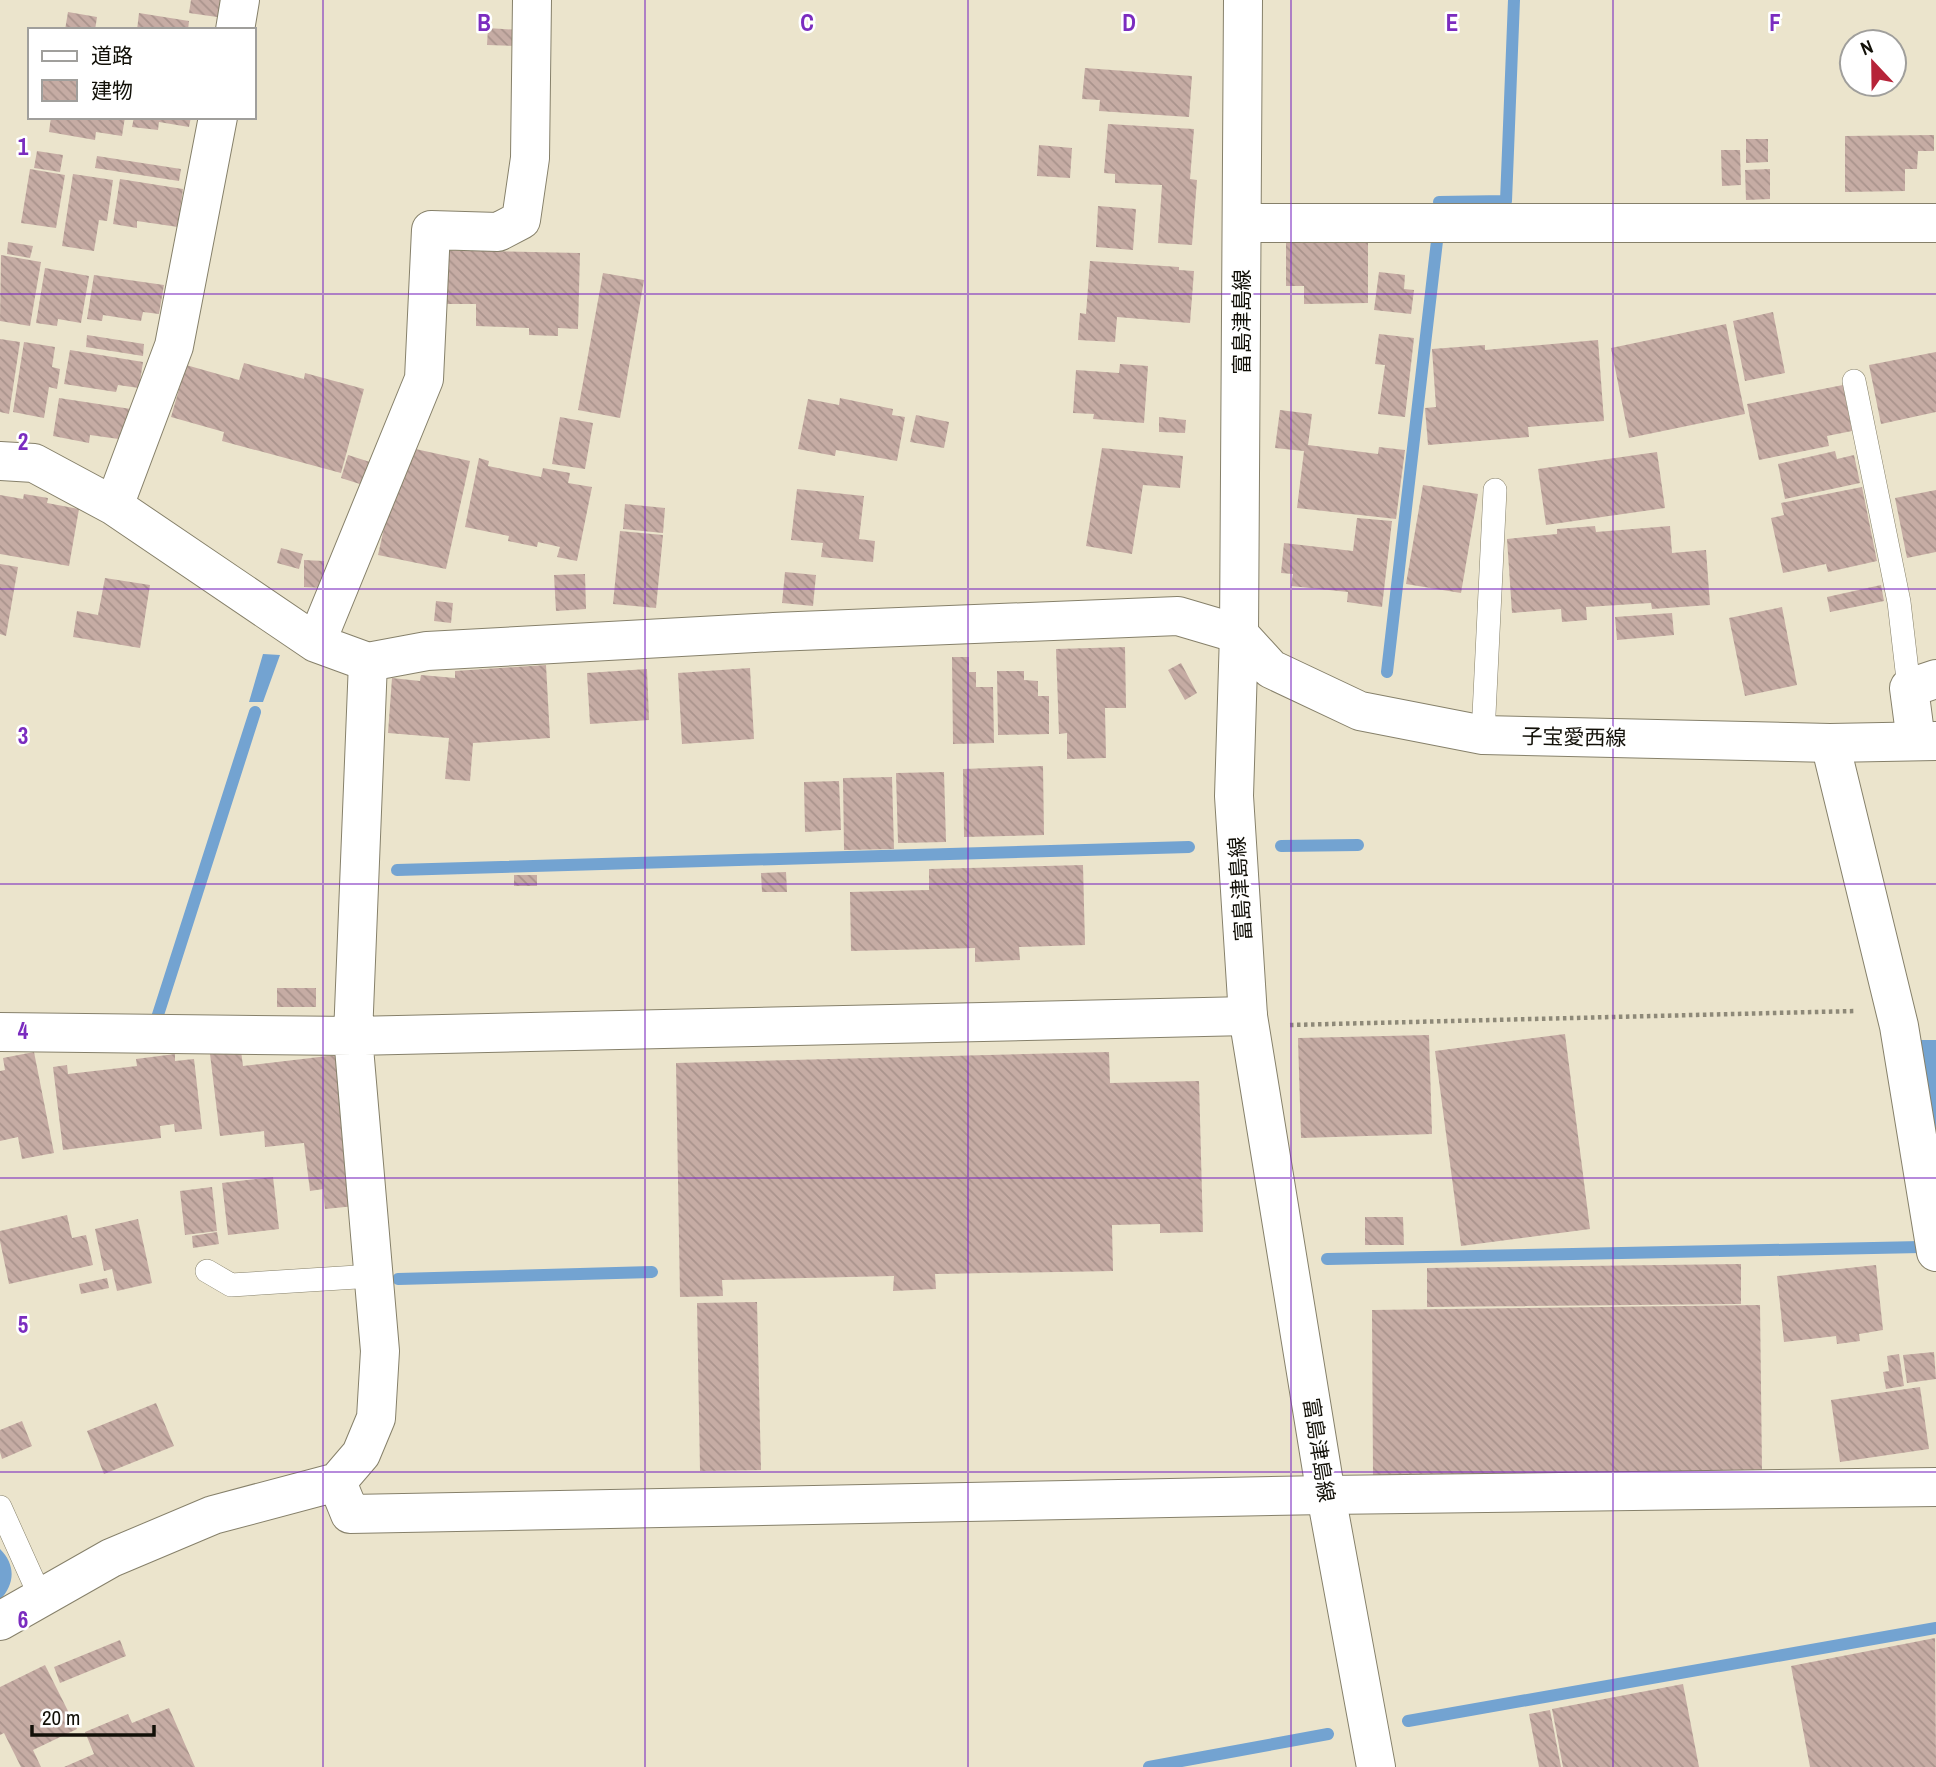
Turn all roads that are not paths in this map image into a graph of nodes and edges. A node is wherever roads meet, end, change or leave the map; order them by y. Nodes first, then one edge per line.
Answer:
1 (240, 0) edge
2 (532, 0) edge
3 (1243, 0) edge
4 (235, 28) edge
5 (218, 119) edge
6 (1242, 223) junction
7 (1936, 223) edge
8 (1854, 381) dead end
9 (0, 461) edge
10 (1495, 490) dead end
11 (114, 506) junction
12 (1239, 634) junction
13 (316, 643) junction
14 (368, 662) junction
15 (1923, 683) edge
16 (1483, 735) junction
17 (1926, 741) edge
18 (1830, 743) junction
19 (1249, 1021) junction
20 (0, 1032) edge
21 (353, 1036) junction
22 (1936, 1252) edge
23 (207, 1271) dead end
24 (373, 1276) junction
25 (337, 1482) junction
26 (1936, 1488) edge
27 (1326, 1495) junction
28 (0, 1507) edge
29 (41, 1598) junction
30 (0, 1621) edge
31 (1376, 1767) edge

1 - 4 street
2 - 13 street
3 - 6 street, 富島津島線
5 - 11 street
6 - 7 street
6 - 12 street, 富島津島線
8 - 15 lane
9 - 11 street
10 - 16 lane
11 - 13 street
12 - 14 street
12 - 16 street, 子宝愛西線
12 - 19 street, 富島津島線
13 - 14 street
14 - 21 street
15 - 17 street
16 - 18 street, 子宝愛西線
17 - 18 street, 子宝愛西線
18 - 22 street
19 - 21 street
19 - 27 street, 富島津島線
20 - 21 street
21 - 24 street
23 - 24 lane
24 - 25 street
25 - 27 street
25 - 29 street
26 - 27 street
27 - 31 street, 富島津島線
28 - 29 lane
29 - 30 street

